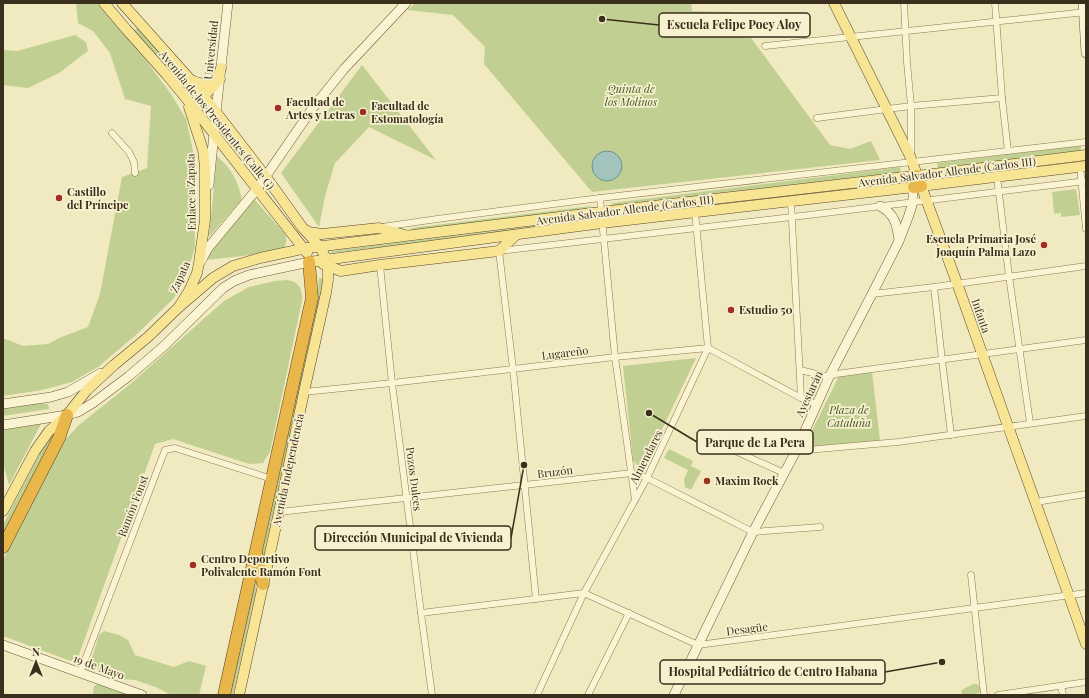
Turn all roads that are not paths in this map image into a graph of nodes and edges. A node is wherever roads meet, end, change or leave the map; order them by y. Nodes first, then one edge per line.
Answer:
1 (104, 3) edge
2 (122, 3) edge
3 (228, 3) edge
4 (406, 3) edge
5 (834, 3) edge
6 (904, 3) edge
7 (995, 3) edge
8 (1084, 9) edge
9 (137, 21) junction
10 (996, 22) junction
11 (126, 29) junction
12 (905, 30) junction
13 (851, 37) junction
14 (765, 46) dead end
15 (1086, 53) edge
16 (221, 68) junction
17 (220, 79) junction
18 (191, 80) junction
19 (204, 96) junction
20 (1002, 98) junction
21 (187, 100) junction
22 (911, 106) junction
23 (886, 109) junction
24 (216, 112) junction
25 (817, 118) dead end
26 (112, 133) dead end
27 (214, 134) junction
28 (1086, 142) edge
29 (1008, 151) junction
30 (1086, 155) edge
31 (912, 162) junction
32 (1084, 164) edge
33 (135, 173) dead end
34 (266, 177) junction
35 (997, 177) junction
36 (918, 180) junction
37 (1084, 181) edge
38 (257, 189) junction
39 (1000, 192) junction
40 (600, 198) junction
41 (791, 201) junction
42 (926, 201) junction
43 (913, 202) junction
44 (880, 206) junction
45 (695, 212) junction
46 (792, 217) junction
47 (602, 218) junction
48 (205, 220) junction
49 (302, 228) junction
50 (379, 228) junction
51 (696, 229) junction
52 (1086, 229) edge
53 (516, 235) junction
54 (412, 236) junction
55 (604, 239) junction
56 (899, 241) junction
57 (320, 247) junction
58 (499, 251) junction
59 (290, 252) junction
60 (314, 257) junction
61 (200, 263) junction
62 (380, 265) junction
63 (1086, 266) edge
64 (341, 271) junction
65 (1009, 276) junction
66 (957, 283) junction
67 (934, 287) junction
68 (326, 288) junction
69 (872, 294) junction
70 (179, 307) junction
71 (1086, 340) edge
72 (708, 348) junction
73 (1019, 348) junction
74 (982, 354) junction
75 (615, 357) junction
76 (942, 360) junction
77 (114, 365) junction
78 (513, 369) junction
79 (800, 370) junction
80 (829, 377) junction
81 (392, 383) junction
82 (304, 392) junction
83 (801, 398) junction
84 (3, 404) edge
85 (816, 404) junction
86 (67, 415) junction
87 (1086, 416) edge
88 (1030, 423) junction
89 (3, 425) edge
90 (1008, 426) junction
91 (951, 435) junction
92 (735, 451) dead end
93 (796, 451) junction
94 (632, 473) junction
95 (784, 473) junction
96 (647, 478) junction
97 (272, 479) junction
98 (524, 486) junction
99 (1086, 494) edge
100 (406, 498) junction
101 (635, 500) junction
102 (1036, 502) junction
103 (3, 507) edge
104 (279, 512) junction
105 (820, 527) dead end
106 (752, 532) junction
107 (3, 547) edge
108 (256, 551) junction
109 (972, 575) dead end
110 (263, 584) junction
111 (584, 593) junction
112 (1086, 593) edge
113 (1070, 596) junction
114 (536, 599) junction
115 (975, 608) junction
116 (421, 613) junction
117 (629, 613) junction
118 (1086, 644) edge
119 (3, 645) edge
120 (698, 645) junction
121 (80, 673) junction
122 (1086, 682) edge
123 (1061, 686) junction
124 (142, 695) edge
125 (224, 695) edge
126 (239, 695) edge
127 (432, 695) edge
128 (537, 695) edge
129 (588, 695) edge
130 (674, 695) edge
131 (984, 695) edge
132 (998, 695) edge
133 (1063, 695) edge

1 - 11 main road, Avenida de los Presidentes (Calle G)
2 - 9 main road, Avenida de los Presidentes (Calle G)
3 - 16 main road, Universidad
4 - 34 main road
5 - 13 main road, Infanta
6 - 12 street
7 - 10 street
8 - 10 street
8 - 15 main road
9 - 11 main road
9 - 18 main road, Avenida de los Presidentes (Calle G)
10 - 12 street
10 - 20 street
11 - 21 main road, Avenida de los Presidentes (Calle G)
12 - 13 street
12 - 22 street
13 - 14 street
13 - 23 main road, Infanta
16 - 17 main road, Universidad
16 - 18 main road
17 - 19 main road
17 - 24 main road, Universidad
18 - 19 main road, Avenida de los Presidentes (Calle G)
19 - 21 main road
19 - 24 main road, Avenida de los Presidentes (Calle G)
20 - 22 street
20 - 29 street
21 - 27 main road, Avenida de los Presidentes (Calle G)
21 - 48 main road, Enlace a Zapata
22 - 23 street
22 - 31 street
23 - 25 street
23 - 31 main road, Infanta
24 - 27 main road, Universidad
24 - 34 main road, Avenida de los Presidentes (Calle G)
26 - 33 street
27 - 38 main road, Avenida de los Presidentes (Calle G)
27 - 48 main road, Universidad
28 - 29 street, Avenida Salvador Allende (Carlos III)
29 - 31 street, Avenida Salvador Allende (Carlos III)
30 - 36 main road, Avenida Salvador Allende (Carlos III)
31 - 36 main road, Infanta
31 - 40 street, Avenida Salvador Allende (Carlos III)
32 - 35 main road, Avenida Salvador Allende (Carlos III)
32 - 37 street
34 - 38 main road, Zapata
34 - 49 main road, Avenida de los Presidentes (Calle G)
35 - 36 main road, Avenida Salvador Allende (Carlos III)
35 - 39 street
36 - 41 main road, Avenida Salvador Allende (Carlos III)
36 - 42 main road, Infanta
36 - 43 main road, Ayestarán
36 - 47 main road, Avenida Salvador Allende (Carlos III)
37 - 39 street
37 - 52 street
38 - 60 main road, Avenida de los Presidentes (Calle G)
38 - 61 main road, Zapata
39 - 42 street
39 - 65 street
40 - 47 street
40 - 50 street, Avenida Salvador Allende (Carlos III)
41 - 45 main road, Avenida Salvador Allende (Carlos III)
41 - 46 street
42 - 43 street
42 - 66 main road, Infanta
43 - 44 street
43 - 56 main road, Ayestarán
44 - 46 street
44 - 56 main road
45 - 47 main road, Avenida Salvador Allende (Carlos III)
45 - 51 street
46 - 51 street
46 - 79 street
47 - 53 main road, Avenida Salvador Allende (Carlos III)
47 - 54 main road, Avenida Salvador Allende (Carlos III)
47 - 55 street
48 - 61 main road, Enlace a Zapata
49 - 50 main road
49 - 57 main road, Avenida de los Presidentes (Calle G)
49 - 60 main road, Avenida de los Presidentes (Calle G)
50 - 54 main road
51 - 55 street
51 - 72 street
53 - 58 main road
53 - 60 main road, Avenida Salvador Allende (Carlos III)
54 - 57 main road, Avenida Salvador Allende (Carlos III)
55 - 58 street
55 - 75 street
56 - 69 main road, Ayestarán
57 - 60 main road, Avenida Independencia
57 - 60 main road, Avenida Salvador Allende (Carlos III)
58 - 62 main road
58 - 78 street
59 - 60 main road, Avenida Salvador Allende (Carlos III)
59 - 60 main road
59 - 70 main road, Avenida Salvador Allende (Carlos III)
60 - 64 main road
60 - 68 main road, Avenida Independencia
60 - 86 main road, Avenida Salvador Allende (Carlos III)
60 - 97 highway, Avenida Independencia
61 - 70 main road, Zapata
62 - 64 main road
62 - 81 street, Pozos Dulces
63 - 65 street
64 - 68 main road
65 - 66 street
65 - 73 street
66 - 67 street
66 - 74 main road, Infanta
67 - 69 street
67 - 76 street
68 - 82 main road, Avenida Independencia
69 - 80 main road, Ayestarán
70 - 77 main road, Zapata
71 - 73 street
72 - 75 street, Lugareño
72 - 83 street
72 - 96 street, Almendares
73 - 74 street
73 - 88 street
74 - 76 street
74 - 90 main road, Infanta
75 - 78 street, Lugareño
75 - 94 street
76 - 80 street
76 - 91 street
77 - 84 main road, Zapata
77 - 86 main road, Zapata
78 - 81 street, Lugareño
78 - 98 street
79 - 80 street
79 - 83 street
80 - 85 main road, Ayestarán
81 - 82 street, Lugareño
81 - 100 street, Pozos Dulces
82 - 104 main road, Avenida Independencia
83 - 85 street
85 - 93 main road, Ayestarán
86 - 89 main road
86 - 103 main road, Zapata
86 - 107 highway
87 - 88 street
88 - 90 street
90 - 91 street
90 - 102 main road, Infanta
91 - 93 street
92 - 95 street
93 - 95 main road, Ayestarán
94 - 96 street, Bruzón
94 - 98 street, Bruzón
94 - 101 street
95 - 106 main road, Ayestarán
96 - 101 street, Almendares
96 - 106 street, Bruzón
97 - 108 highway, Avenida Independencia
97 - 121 street, Ramón Fonst
98 - 100 street, Bruzón
98 - 114 street
99 - 102 street
100 - 104 street, Bruzón
100 - 116 street, Pozos Dulces
101 - 111 street, Almendares
102 - 113 main road, Infanta
104 - 110 main road, Avenida Independencia
105 - 106 street
106 - 120 main road, Ayestarán
108 - 110 highway
108 - 125 highway, Avenida Independencia
109 - 115 street
110 - 126 main road, Avenida Independencia
111 - 114 street
111 - 117 street
111 - 128 street, Almendares
112 - 113 street, Desagüe
113 - 115 street, Desagüe
113 - 118 main road, Infanta
114 - 116 street
115 - 120 street, Desagüe
115 - 131 street
116 - 127 street, Pozos Dulces
117 - 120 street
117 - 129 street
119 - 121 main road, 19 de Mayo
120 - 130 main road, Ayestarán
121 - 124 main road, 19 de Mayo
122 - 123 street
123 - 132 street
123 - 133 street

